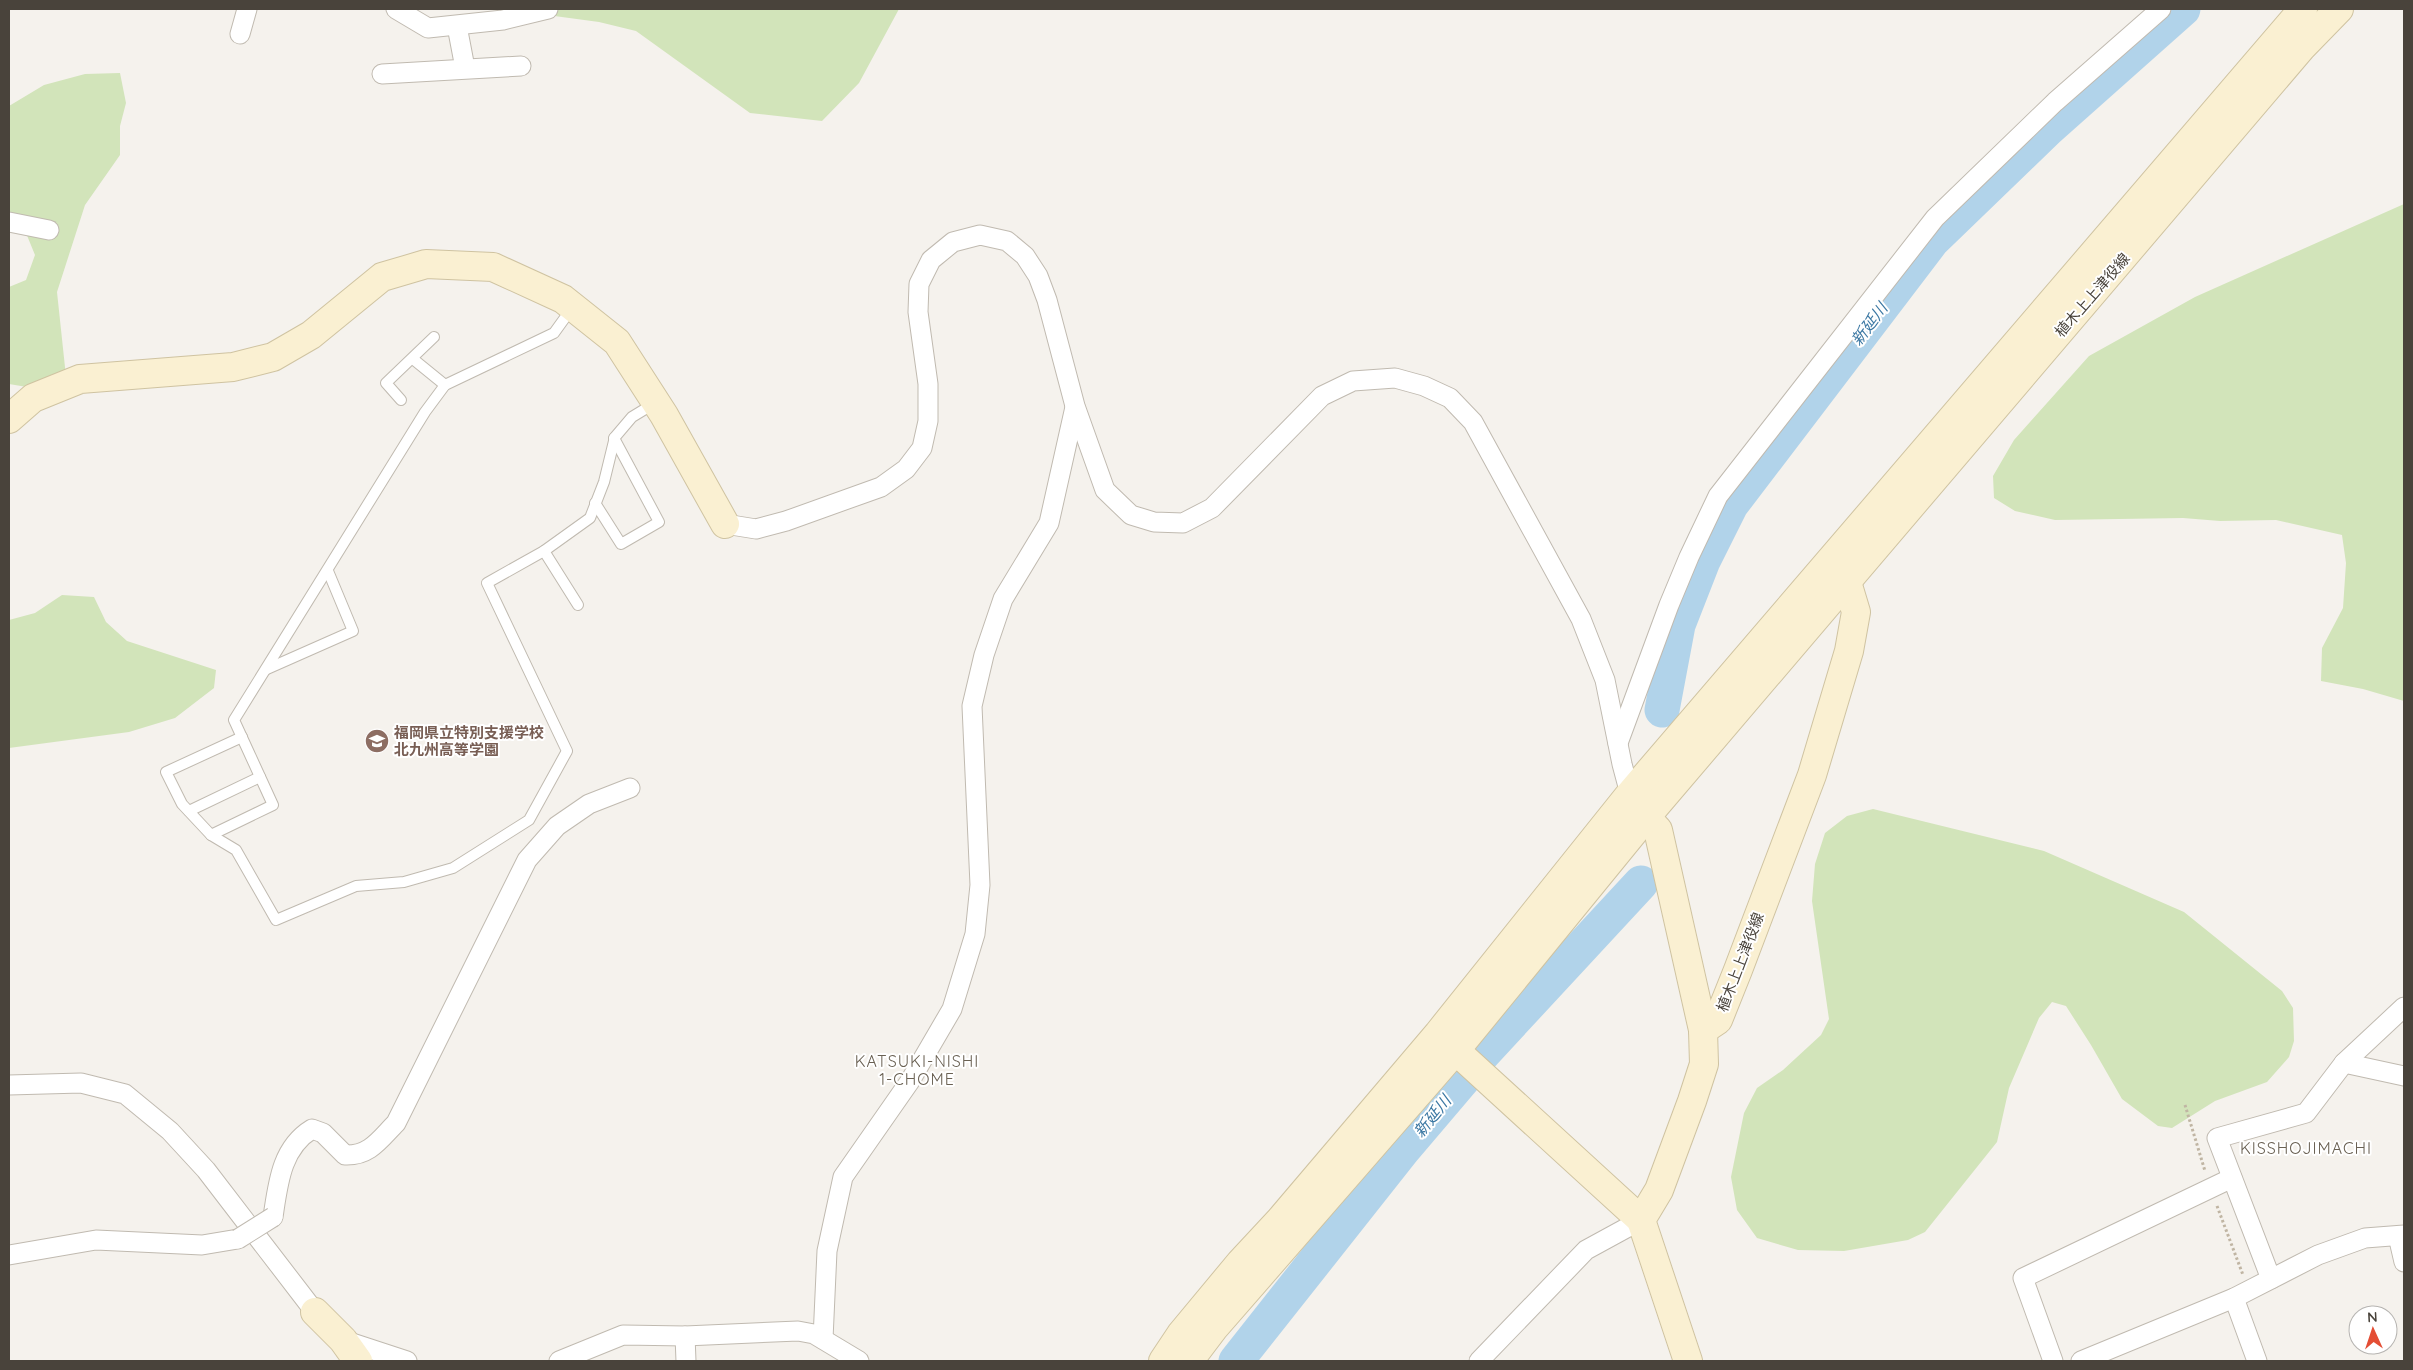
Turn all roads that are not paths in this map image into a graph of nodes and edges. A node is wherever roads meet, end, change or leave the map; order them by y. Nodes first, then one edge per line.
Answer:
1 (247, 9) edge
2 (396, 9) edge
3 (548, 9) edge
4 (2161, 9) edge
5 (2303, 9) edge
6 (2339, 9) edge
7 (457, 26) junction
8 (240, 34) dead end
9 (521, 66) dead end
10 (465, 68) junction
11 (382, 74) dead end
12 (9, 222) edge
13 (49, 230) dead end
14 (573, 307) junction
15 (434, 337) dead end
16 (413, 359) junction
17 (445, 385) junction
18 (401, 400) dead end
19 (656, 403) junction
20 (1075, 406) junction
21 (9, 419) edge
22 (614, 438) junction
23 (596, 503) junction
24 (725, 524) joint
25 (544, 551) junction
26 (1835, 558) junction
27 (328, 571) junction
28 (1847, 582) junction
29 (578, 605) dead end
30 (267, 669) junction
31 (242, 737) junction
32 (1618, 743) junction
33 (260, 776) junction
34 (630, 788) dead end
35 (1630, 794) junction
36 (189, 810) junction
37 (1646, 817) junction
38 (212, 835) junction
39 (2404, 1007) edge
40 (1703, 1030) junction
41 (1447, 1043) junction
42 (2344, 1063) junction
43 (2404, 1076) edge
44 (9, 1086) edge
45 (2232, 1178) junction
46 (1641, 1220) junction
47 (2401, 1236) edge
48 (9, 1255) edge
49 (2404, 1262) edge
50 (2272, 1278) junction
51 (2241, 1294) junction
52 (316, 1312) joint
53 (685, 1336) junction
54 (823, 1340) junction
55 (351, 1351) edge
56 (407, 1361) edge
57 (558, 1361) edge
58 (686, 1361) edge
59 (859, 1361) edge
60 (1170, 1361) edge
61 (1479, 1361) edge
62 (1688, 1361) edge
63 (2053, 1361) edge
64 (2081, 1361) edge
65 (2257, 1361) edge

1 - 8 street
2 - 7 street
3 - 7 street
4 - 32 street
5 - 26 street, 植木上上津役線
6 - 28 street, 植木上上津役線
7 - 10 street
9 - 10 street
10 - 11 street
12 - 13 street
14 - 17 lane
14 - 19 street
14 - 21 street
15 - 16 lane
16 - 17 lane
16 - 18 lane
17 - 27 lane
19 - 22 lane
19 - 24 street
20 - 24 street
20 - 32 street
20 - 54 street
22 - 23 lane
22 - 23 lane
23 - 25 lane
25 - 29 lane
25 - 38 lane
26 - 28 street, 植木上上津役線
26 - 35 street
27 - 30 lane
27 - 30 lane
28 - 37 street
28 - 40 street, 植木上上津役線
30 - 31 lane
31 - 33 lane
31 - 36 lane
32 - 35 street
33 - 36 lane
33 - 38 lane
34 - 48 street, bridge
35 - 37 street
35 - 41 street
36 - 38 lane
37 - 40 street
37 - 41 street
39 - 42 street
40 - 46 street
41 - 46 street
41 - 60 street
42 - 43 street
42 - 45 street
44 - 52 street
45 - 50 street
45 - 63 street
46 - 61 street
46 - 62 street
47 - 49 street
47 - 50 street
50 - 51 street
51 - 64 street
51 - 65 street
52 - 55 street
53 - 54 street
53 - 57 street
53 - 58 street
54 - 59 street
55 - 56 street

